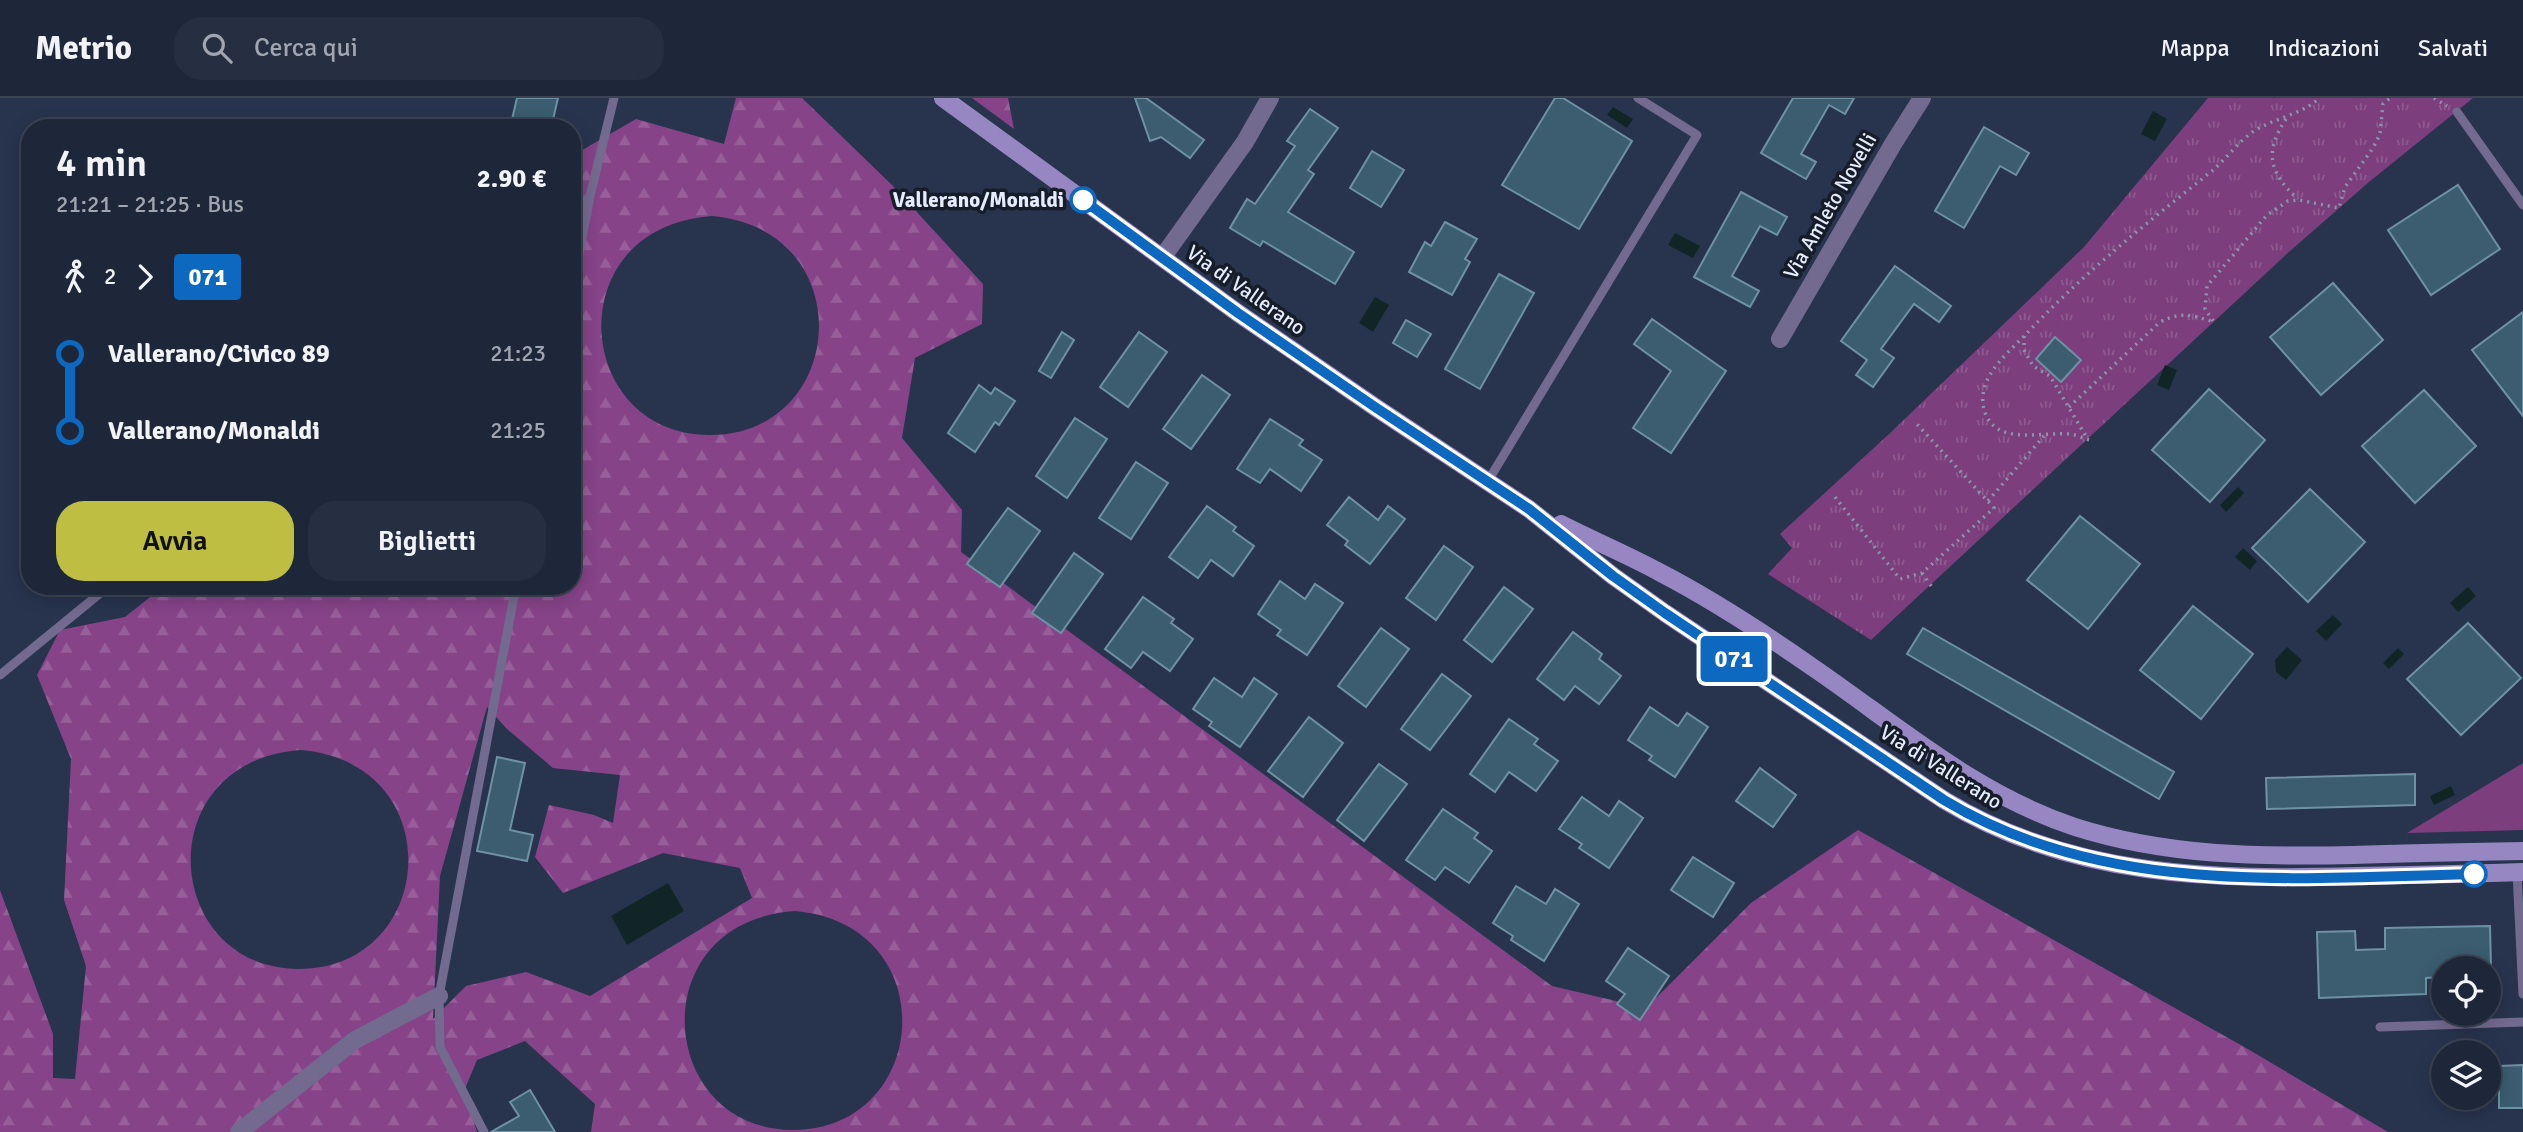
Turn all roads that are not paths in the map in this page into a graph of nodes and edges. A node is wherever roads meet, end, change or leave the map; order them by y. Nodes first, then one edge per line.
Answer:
1 (614, 98) edge
2 (943, 98) edge
3 (1270, 98) edge
4 (1638, 98) edge
5 (1922, 98) edge
6 (2457, 112) dead end
7 (590, 196) junction
8 (581, 203) edge
9 (2523, 205) edge
10 (581, 243) edge
11 (1162, 258) junction
12 (1780, 339) dead end
13 (1488, 481) junction
14 (1529, 509) junction
15 (98, 595) edge
16 (514, 595) edge
17 (0, 675) edge
18 (2523, 851) edge
19 (2520, 872) edge
20 (2523, 994) edge
21 (439, 996) junction
22 (2523, 1022) edge
23 (2380, 1027) dead end
24 (239, 1132) edge
25 (484, 1132) edge

1 - 7 lane
2 - 11 street, Via di Vallerano
3 - 11 street
4 - 13 lane
5 - 12 street, Via Amleto Novelli
6 - 9 lane
7 - 8 lane
7 - 10 lane
11 - 13 street, Via di Vallerano
13 - 14 street, Via di Vallerano
14 - 18 street, Via di Vallerano
14 - 19 street, Via di Vallerano
15 - 17 lane
16 - 21 lane
19 - 20 lane
21 - 24 street
21 - 25 lane
22 - 23 lane

